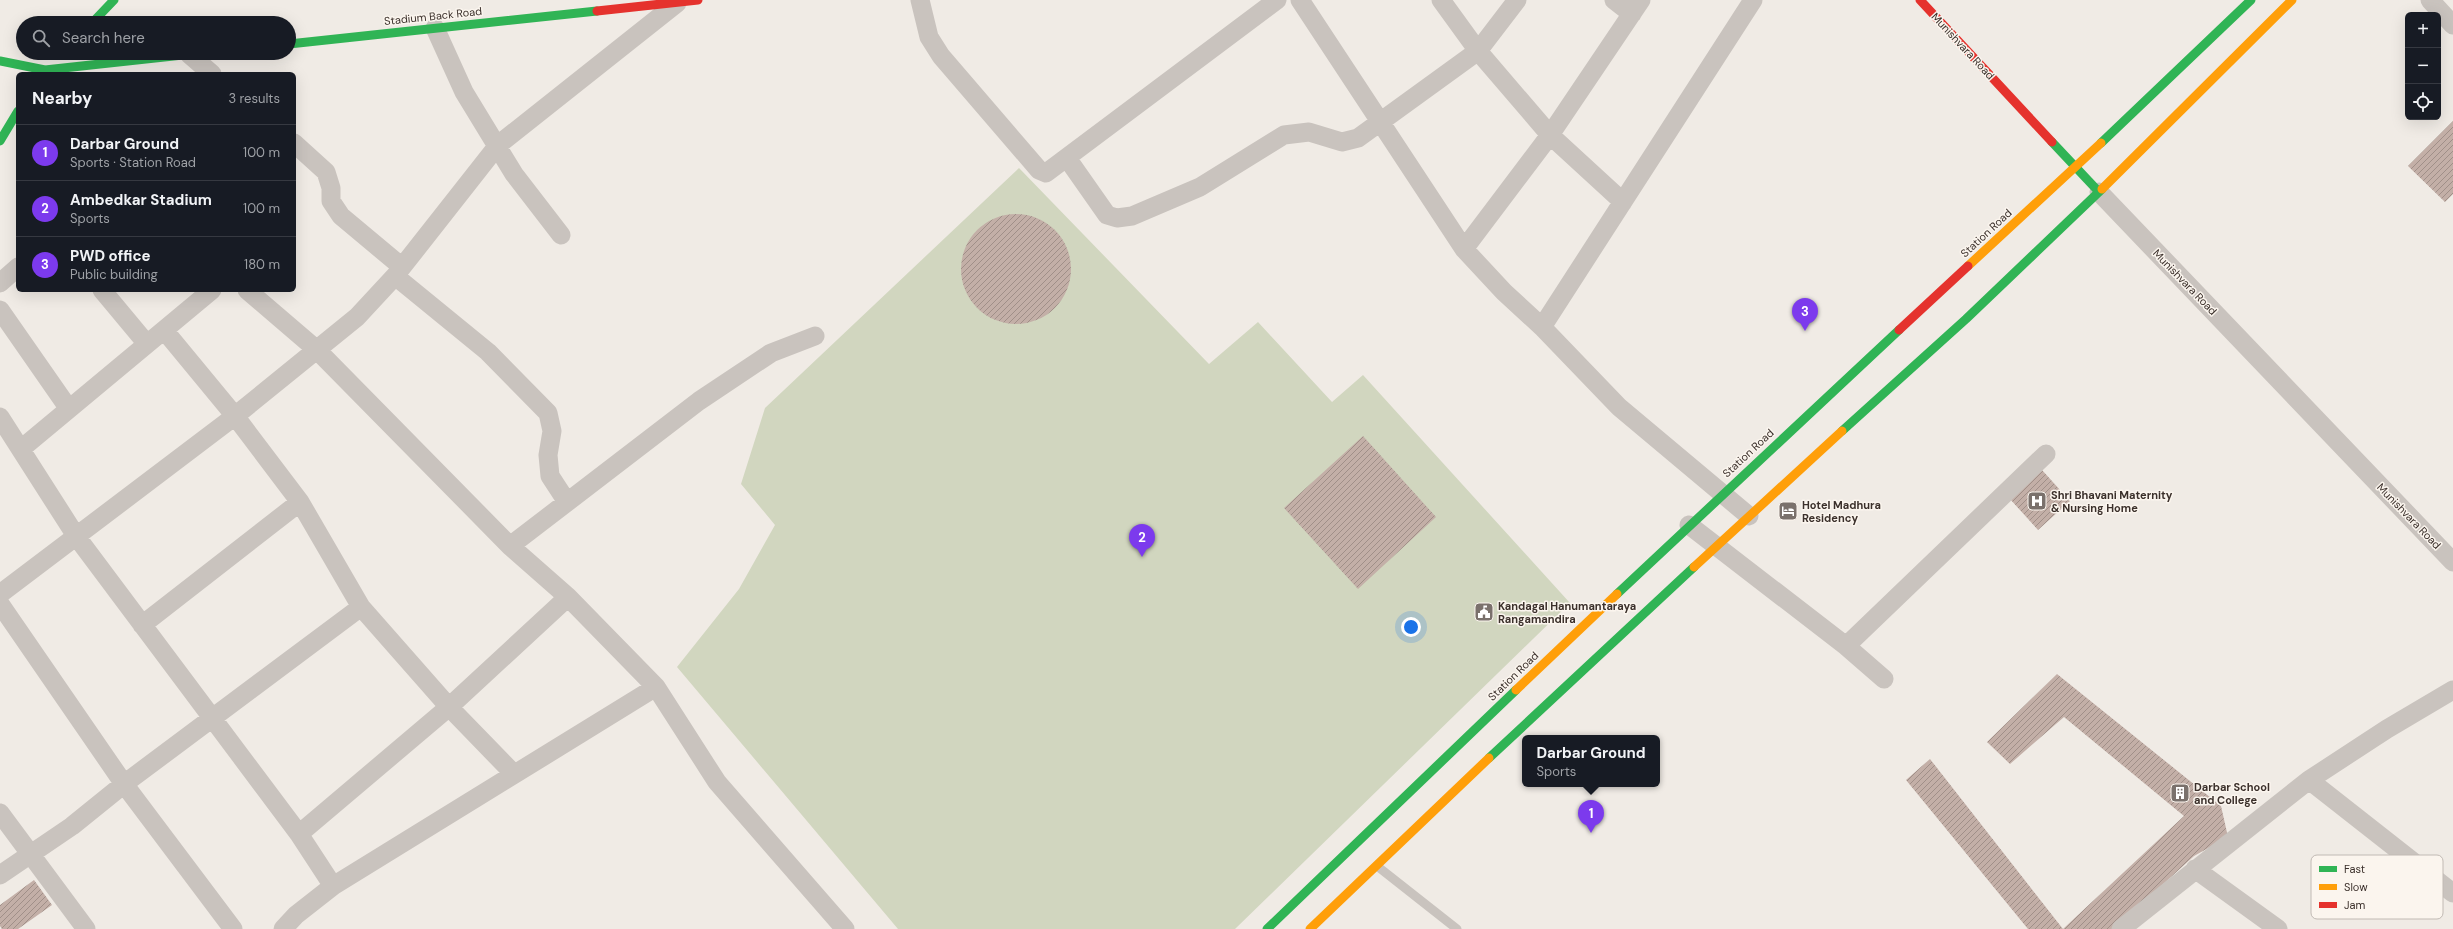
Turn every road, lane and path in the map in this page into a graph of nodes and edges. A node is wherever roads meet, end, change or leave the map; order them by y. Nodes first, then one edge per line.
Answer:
1 (114, 0) edge
2 (698, 0) edge
3 (920, 0) edge
4 (1277, 0) edge
5 (1300, 0) edge
6 (1441, 0) edge
7 (1517, 0) edge
8 (1614, 0) edge
9 (1753, 0) edge
10 (1920, 0) edge
11 (2251, 0) edge
12 (2292, 0) edge
13 (2430, 0) edge
14 (677, 3) junction
15 (1636, 7) edge
16 (99, 16) edge
17 (2453, 25) edge
18 (435, 28) junction
19 (296, 43) edge
20 (1478, 51) junction
21 (55, 60) edge
22 (144, 60) edge
23 (200, 60) edge
24 (0, 61) edge
25 (43, 72) edge
26 (210, 72) edge
27 (16, 114) edge
28 (1379, 121) junction
29 (1550, 135) junction
30 (0, 141) edge
31 (296, 145) edge
32 (498, 145) junction
33 (1067, 158) junction
34 (2075, 167) junction
35 (2098, 192) junction
36 (1623, 202) junction
37 (561, 235) dead end
38 (1464, 249) junction
39 (16, 269) edge
40 (398, 271) junction
41 (0, 283) edge
42 (104, 292) edge
43 (210, 292) edge
44 (249, 292) edge
45 (0, 310) edge
46 (1542, 327) junction
47 (164, 330) junction
48 (815, 336) dead end
49 (147, 344) junction
50 (317, 350) junction
51 (69, 409) junction
52 (0, 416) edge
53 (235, 416) junction
54 (21, 449) junction
55 (2046, 454) dead end
56 (1723, 492) junction
57 (300, 502) junction
58 (567, 502) junction
59 (1749, 516) junction
60 (1689, 525) junction
61 (76, 536) junction
62 (510, 546) junction
63 (1715, 546) junction
64 (2453, 562) edge
65 (0, 594) edge
66 (568, 597) junction
67 (0, 604) edge
68 (361, 607) junction
69 (142, 625) junction
70 (1846, 646) junction
71 (1884, 679) dead end
72 (656, 687) junction
73 (2453, 690) edge
74 (449, 707) junction
75 (212, 719) junction
76 (514, 774) junction
77 (2309, 780) junction
78 (124, 784) junction
79 (0, 813) edge
80 (299, 834) junction
81 (31, 853) junction
82 (2405, 855) edge
83 (1376, 865) junction
84 (2195, 869) junction
85 (0, 875) edge
86 (2443, 885) edge
87 (332, 886) junction
88 (2453, 893) edge
89 (86, 929) edge
90 (232, 929) edge
91 (283, 929) edge
92 (845, 929) edge
93 (1267, 929) edge
94 (1310, 929) edge
95 (1457, 929) edge
96 (2121, 929) edge
97 (2278, 929) edge

1 - 16 main road
2 - 14 main road, Stadium Back Road
3 - 33 street
4 - 33 street
5 - 28 street
6 - 20 street
7 - 20 street
8 - 15 street
9 - 36 street
10 - 34 main road, Munishvara Road
11 - 34 main road, Station Road
12 - 35 main road
13 - 17 street
14 - 18 main road, Stadium Back Road
14 - 32 street
15 - 29 street
18 - 19 main road, Stadium Back Road
18 - 32 street
20 - 28 street
20 - 29 street
21 - 25 main road
22 - 25 main road
23 - 26 street
24 - 25 main road
27 - 30 main road
28 - 33 street
28 - 38 street
29 - 36 street
29 - 38 street
31 - 40 street
32 - 37 street
32 - 40 street
34 - 35 main road, Munishvara Road
34 - 56 main road, Station Road
35 - 59 main road
35 - 64 street, Munishvara Road
36 - 46 street
38 - 46 street
39 - 41 street
40 - 50 street
40 - 58 street
42 - 49 street
43 - 47 street
44 - 50 street
45 - 51 street
46 - 56 street
47 - 49 street
47 - 53 street
48 - 58 street
49 - 51 street
50 - 53 street
50 - 62 street
51 - 54 street
52 - 54 street
53 - 57 street
53 - 61 street
54 - 61 street
55 - 70 street
56 - 59 street
56 - 60 main road, Station Road
57 - 68 street
57 - 69 street
58 - 62 street
59 - 63 main road
60 - 63 street
60 - 93 main road, Station Road
61 - 65 street
61 - 69 street
62 - 66 street
63 - 70 street
63 - 83 main road
66 - 72 street
66 - 74 street
67 - 78 street
68 - 74 street
68 - 75 street
69 - 75 street
70 - 71 street
72 - 76 street
72 - 92 street
73 - 77 street
74 - 76 street
74 - 80 street
75 - 78 street
75 - 80 street
76 - 87 street
77 - 82 street
77 - 84 street
78 - 81 street
78 - 90 street
79 - 81 street
80 - 87 street
81 - 85 street
81 - 89 street
83 - 94 main road
83 - 95 lane
84 - 96 street
84 - 97 street
86 - 88 street
87 - 91 street

